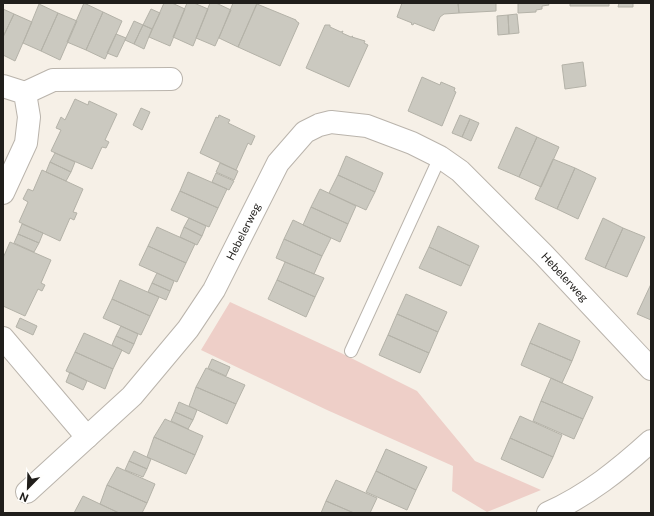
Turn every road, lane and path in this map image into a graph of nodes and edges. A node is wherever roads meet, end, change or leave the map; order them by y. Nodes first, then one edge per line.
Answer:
1 (171, 79) dead end
2 (3, 86) edge
3 (25, 93) junction
4 (440, 157) junction
5 (3, 193) edge
6 (3, 338) edge
7 (352, 352) dead end
8 (651, 369) edge
9 (87, 437) junction
10 (651, 441) edge
11 (27, 492) dead end
12 (548, 513) edge

1 - 3 street
2 - 3 street
3 - 5 street
4 - 7 lane
4 - 8 street, Hebelerweg
4 - 9 street, Hebelerweg
6 - 9 street
9 - 11 street, Hebelerweg
10 - 12 street

